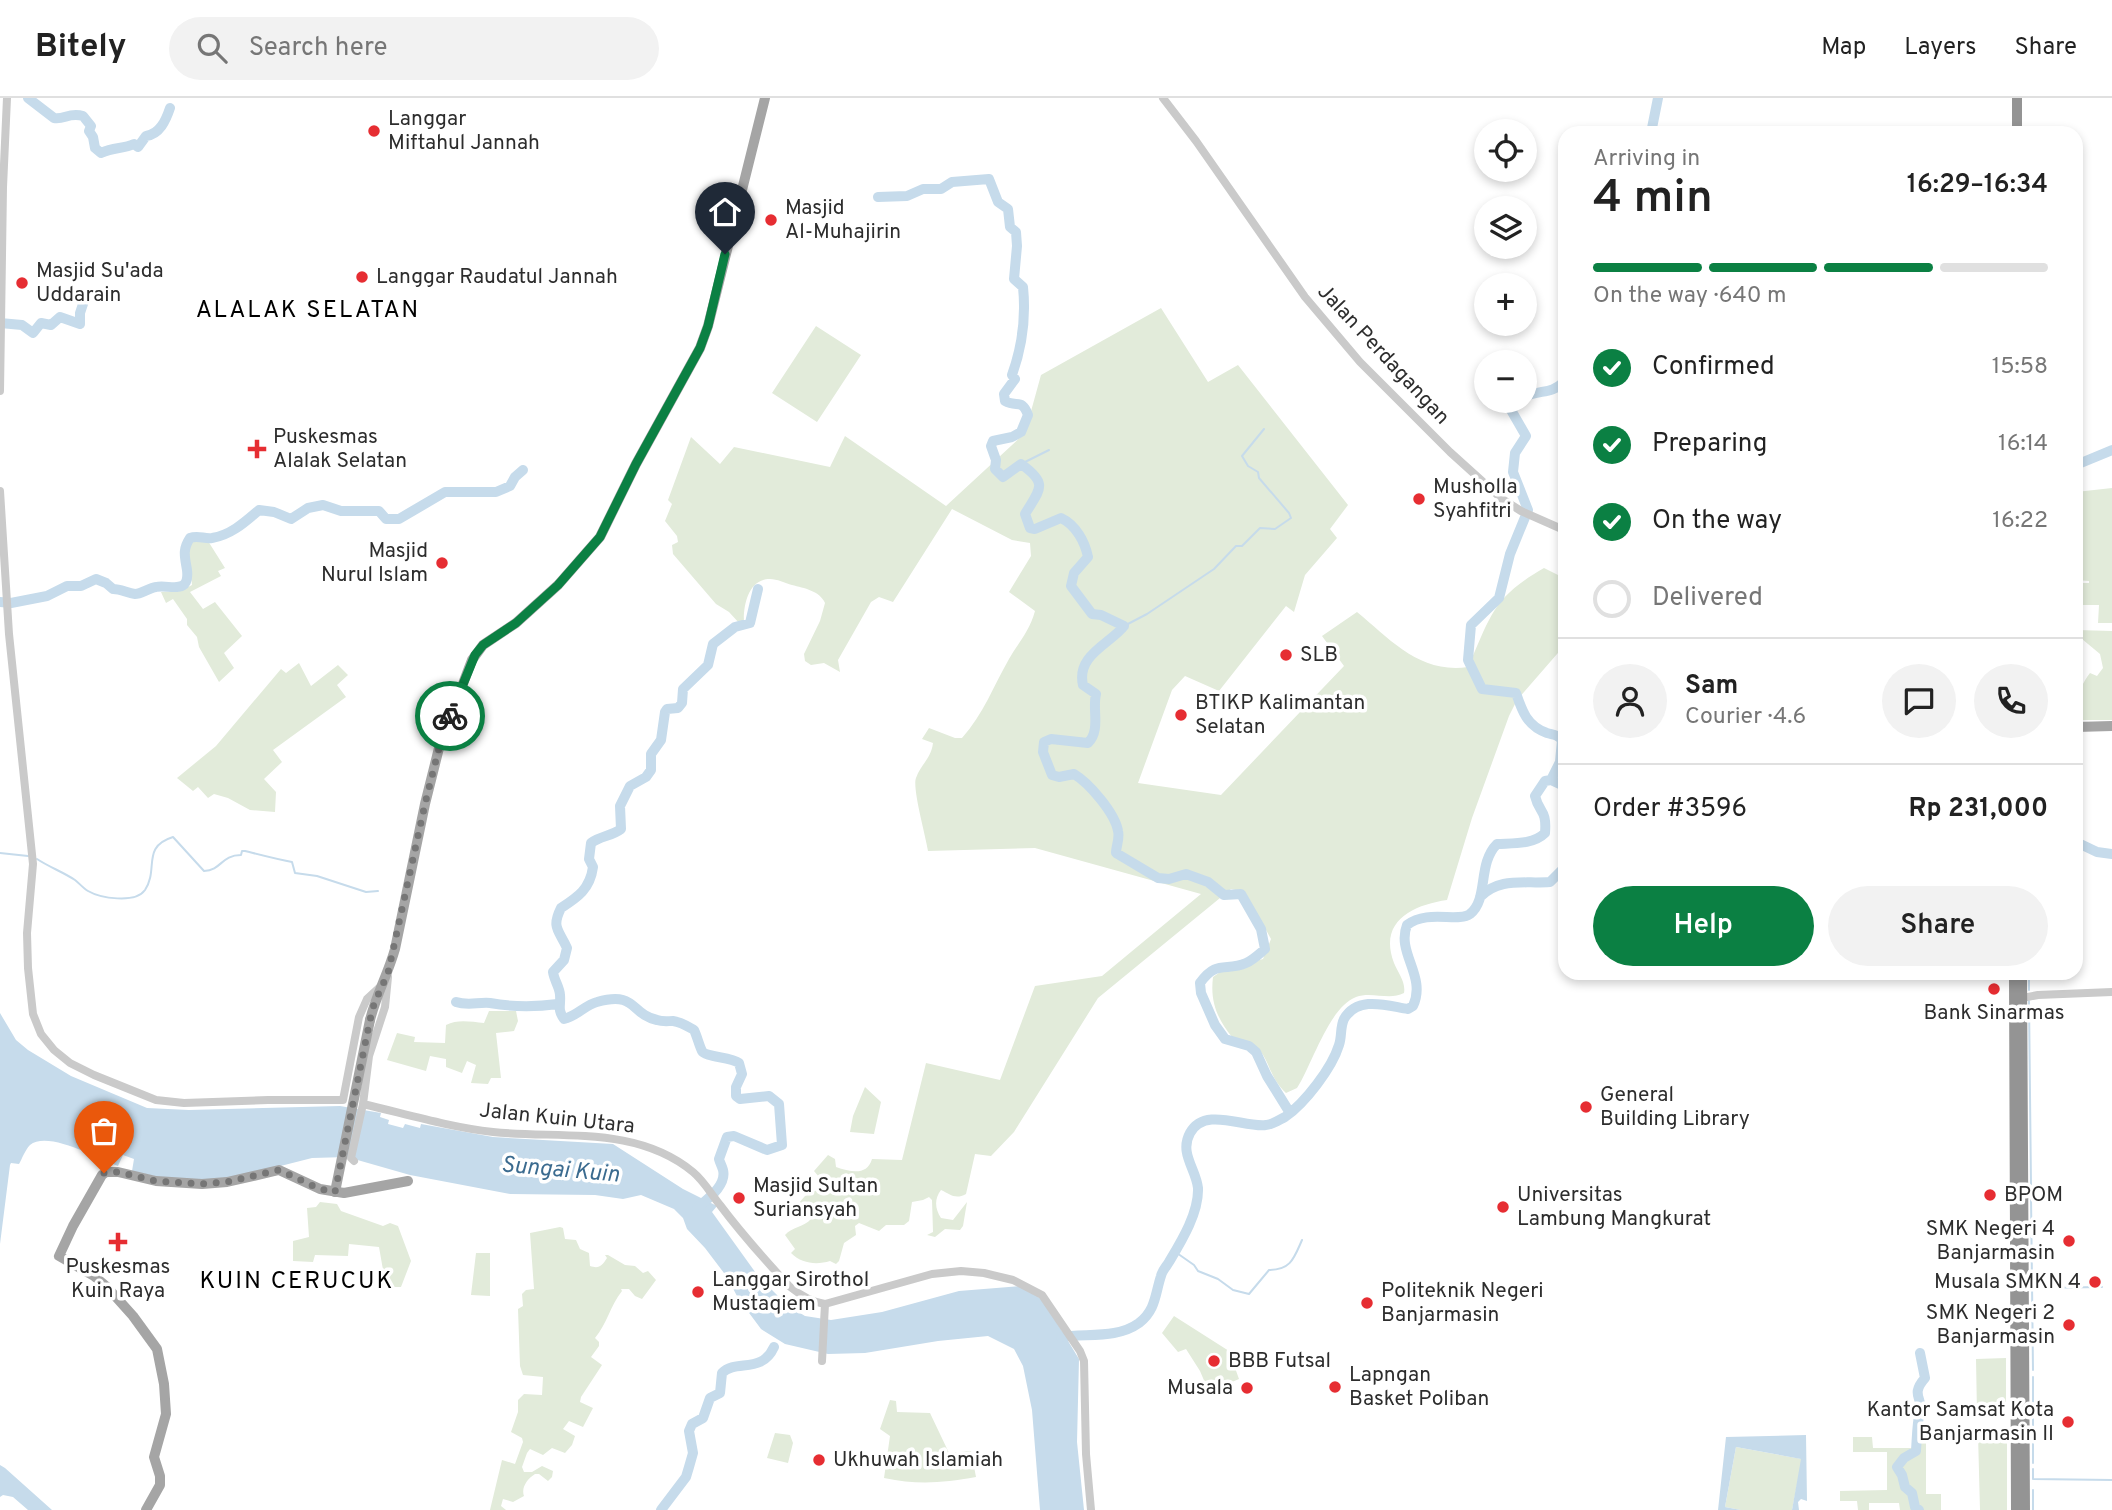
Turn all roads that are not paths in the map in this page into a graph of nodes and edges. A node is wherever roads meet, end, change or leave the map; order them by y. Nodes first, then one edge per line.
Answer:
1 (7, 98) edge
2 (765, 98) edge
3 (1163, 98) edge
4 (2010, 98) edge
5 (2017, 98) edge
6 (2010, 126) edge
7 (2017, 126) edge
8 (0, 391) edge
9 (0, 491) edge
10 (1558, 527) edge
11 (2112, 726) edge
12 (2083, 727) edge
13 (388, 973) junction
14 (2015, 980) edge
15 (2021, 980) edge
16 (381, 986) junction
17 (2112, 992) edge
18 (2018, 998) junction
19 (363, 1106) junction
20 (2020, 1150) junction
21 (352, 1160) dead end
22 (408, 1181) dead end
23 (335, 1192) junction
24 (825, 1306) junction
25 (822, 1358) dead end
26 (146, 1510) edge
27 (1091, 1510) edge
28 (2016, 1510) edge
29 (2025, 1510) edge

1 - 8 street
2 - 13 main road
3 - 10 street, Jalan Perdagangan
4 - 6 highway
5 - 7 highway
9 - 16 street
11 - 12 main road
13 - 16 main road
13 - 19 street
14 - 18 highway
15 - 18 highway
16 - 23 main road, bridge
17 - 18 street
18 - 20 highway
19 - 21 street
19 - 24 street, Jalan Kuin Utara
20 - 28 highway
20 - 29 highway
22 - 23 main road
23 - 26 main road
24 - 25 street
24 - 27 street

